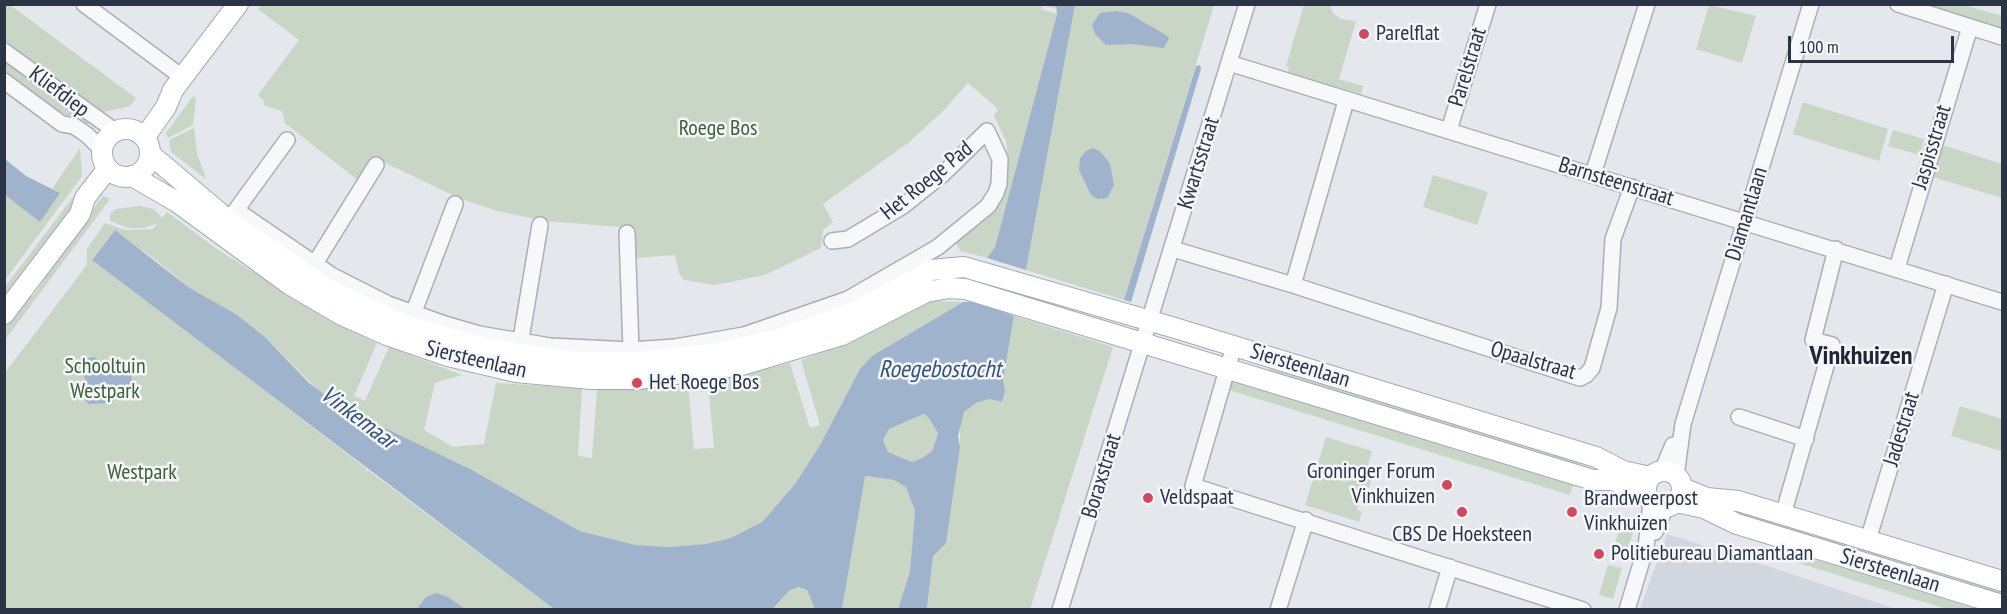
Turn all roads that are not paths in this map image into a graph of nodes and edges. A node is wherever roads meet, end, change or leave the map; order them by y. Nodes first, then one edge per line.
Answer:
1 (84, 4) edge
2 (238, 4) edge
3 (1247, 4) edge
4 (1488, 4) edge
5 (1647, 4) edge
6 (1811, 4) edge
7 (1898, 4) edge
8 (1970, 27) junction
9 (2002, 37) edge
10 (4, 51) edge
11 (1229, 63) junction
12 (4, 81) edge
13 (177, 84) junction
14 (1346, 101) junction
15 (1449, 130) junction
16 (987, 131) joint
17 (136, 139) junction
18 (287, 140) dead end
19 (376, 165) dead end
20 (115, 167) junction
21 (1593, 174) junction
22 (1632, 187) junction
23 (455, 204) dead end
24 (227, 221) junction
25 (1745, 222) junction
26 (540, 225) dead end
27 (627, 233) dead end
28 (832, 241) dead end
29 (938, 247) junction
30 (1173, 249) junction
31 (1836, 249) junction
32 (314, 265) junction
33 (946, 267) junction
34 (1897, 268) junction
35 (1946, 284) junction
36 (1293, 285) junction
37 (949, 288) junction
38 (2002, 302) edge
39 (854, 312) junction
40 (4, 314) edge
41 (413, 314) junction
42 (1151, 321) junction
43 (1144, 342) junction
44 (1234, 346) junction
45 (631, 350) junction
46 (519, 356) junction
47 (1226, 368) junction
48 (1739, 417) dead end
49 (1806, 439) junction
50 (1663, 489) junction
51 (1783, 515) junction
52 (1306, 520) junction
53 (1868, 540) junction
54 (1450, 567) junction
55 (2002, 581) edge
56 (2002, 605) edge
57 (1060, 609) edge
58 (1278, 609) edge
59 (1437, 609) edge
60 (1583, 609) edge
61 (1627, 609) edge

1 - 13 street
2 - 13 main road
3 - 11 street, Kwartsstraat
4 - 15 street, Parelstraat
5 - 21 street
6 - 25 street, Diamantlaan
7 - 8 street
8 - 9 street
8 - 34 street, Jaspisstraat
10 - 17 street, Kliefdiep
11 - 14 street, Barnsteenstraat
11 - 30 street, Kwartsstraat
12 - 20 street, Kliefdiep
13 - 17 main road
14 - 15 street, Barnsteenstraat
14 - 36 street
15 - 21 street, Barnsteenstraat
16 - 28 street, Het Roege Pad
16 - 29 street, Siersteenlaan
17 - 20 main road
17 - 20 main road
17 - 24 main road, Siersteenlaan
18 - 24 street
19 - 32 street
20 - 24 main road, Siersteenlaan
20 - 40 main road
21 - 22 street, Barnsteenstraat
22 - 25 street, Barnsteenstraat
22 - 36 street, Opaalstraat
23 - 41 street
24 - 32 street, Siersteenlaan
24 - 46 main road, Siersteenlaan
25 - 31 street, Barnsteenstraat
25 - 50 street, Diamantlaan
26 - 46 street
27 - 45 street
29 - 33 street
29 - 39 street, Siersteenlaan
30 - 36 street, Opaalstraat
30 - 42 street, Kwartsstraat
31 - 34 street, Barnsteenstraat
31 - 49 street
32 - 41 street, Siersteenlaan
33 - 37 street
33 - 39 main road, Siersteenlaan
33 - 42 main road, Siersteenlaan
34 - 35 street, Barnsteenstraat
35 - 38 street, Barnsteenstraat
35 - 53 street, Jadestraat
37 - 39 main road, Siersteenlaan
37 - 43 main road, Siersteenlaan
39 - 45 street, Siersteenlaan
39 - 46 main road, Siersteenlaan
41 - 46 street, Siersteenlaan
42 - 43 street, Boraxstraat
42 - 44 main road, Siersteenlaan
43 - 47 main road, Siersteenlaan
43 - 57 street, Boraxstraat
44 - 47 street
44 - 50 main road, Siersteenlaan
45 - 46 street, Siersteenlaan
47 - 50 main road, Siersteenlaan
47 - 52 street
48 - 49 street
49 - 51 street
50 - 51 main road, Siersteenlaan
50 - 56 main road, Siersteenlaan
50 - 61 street, Diamantlaan
51 - 53 main road, Siersteenlaan
52 - 54 street
52 - 58 street
53 - 55 main road, Siersteenlaan
54 - 59 street
54 - 60 street

